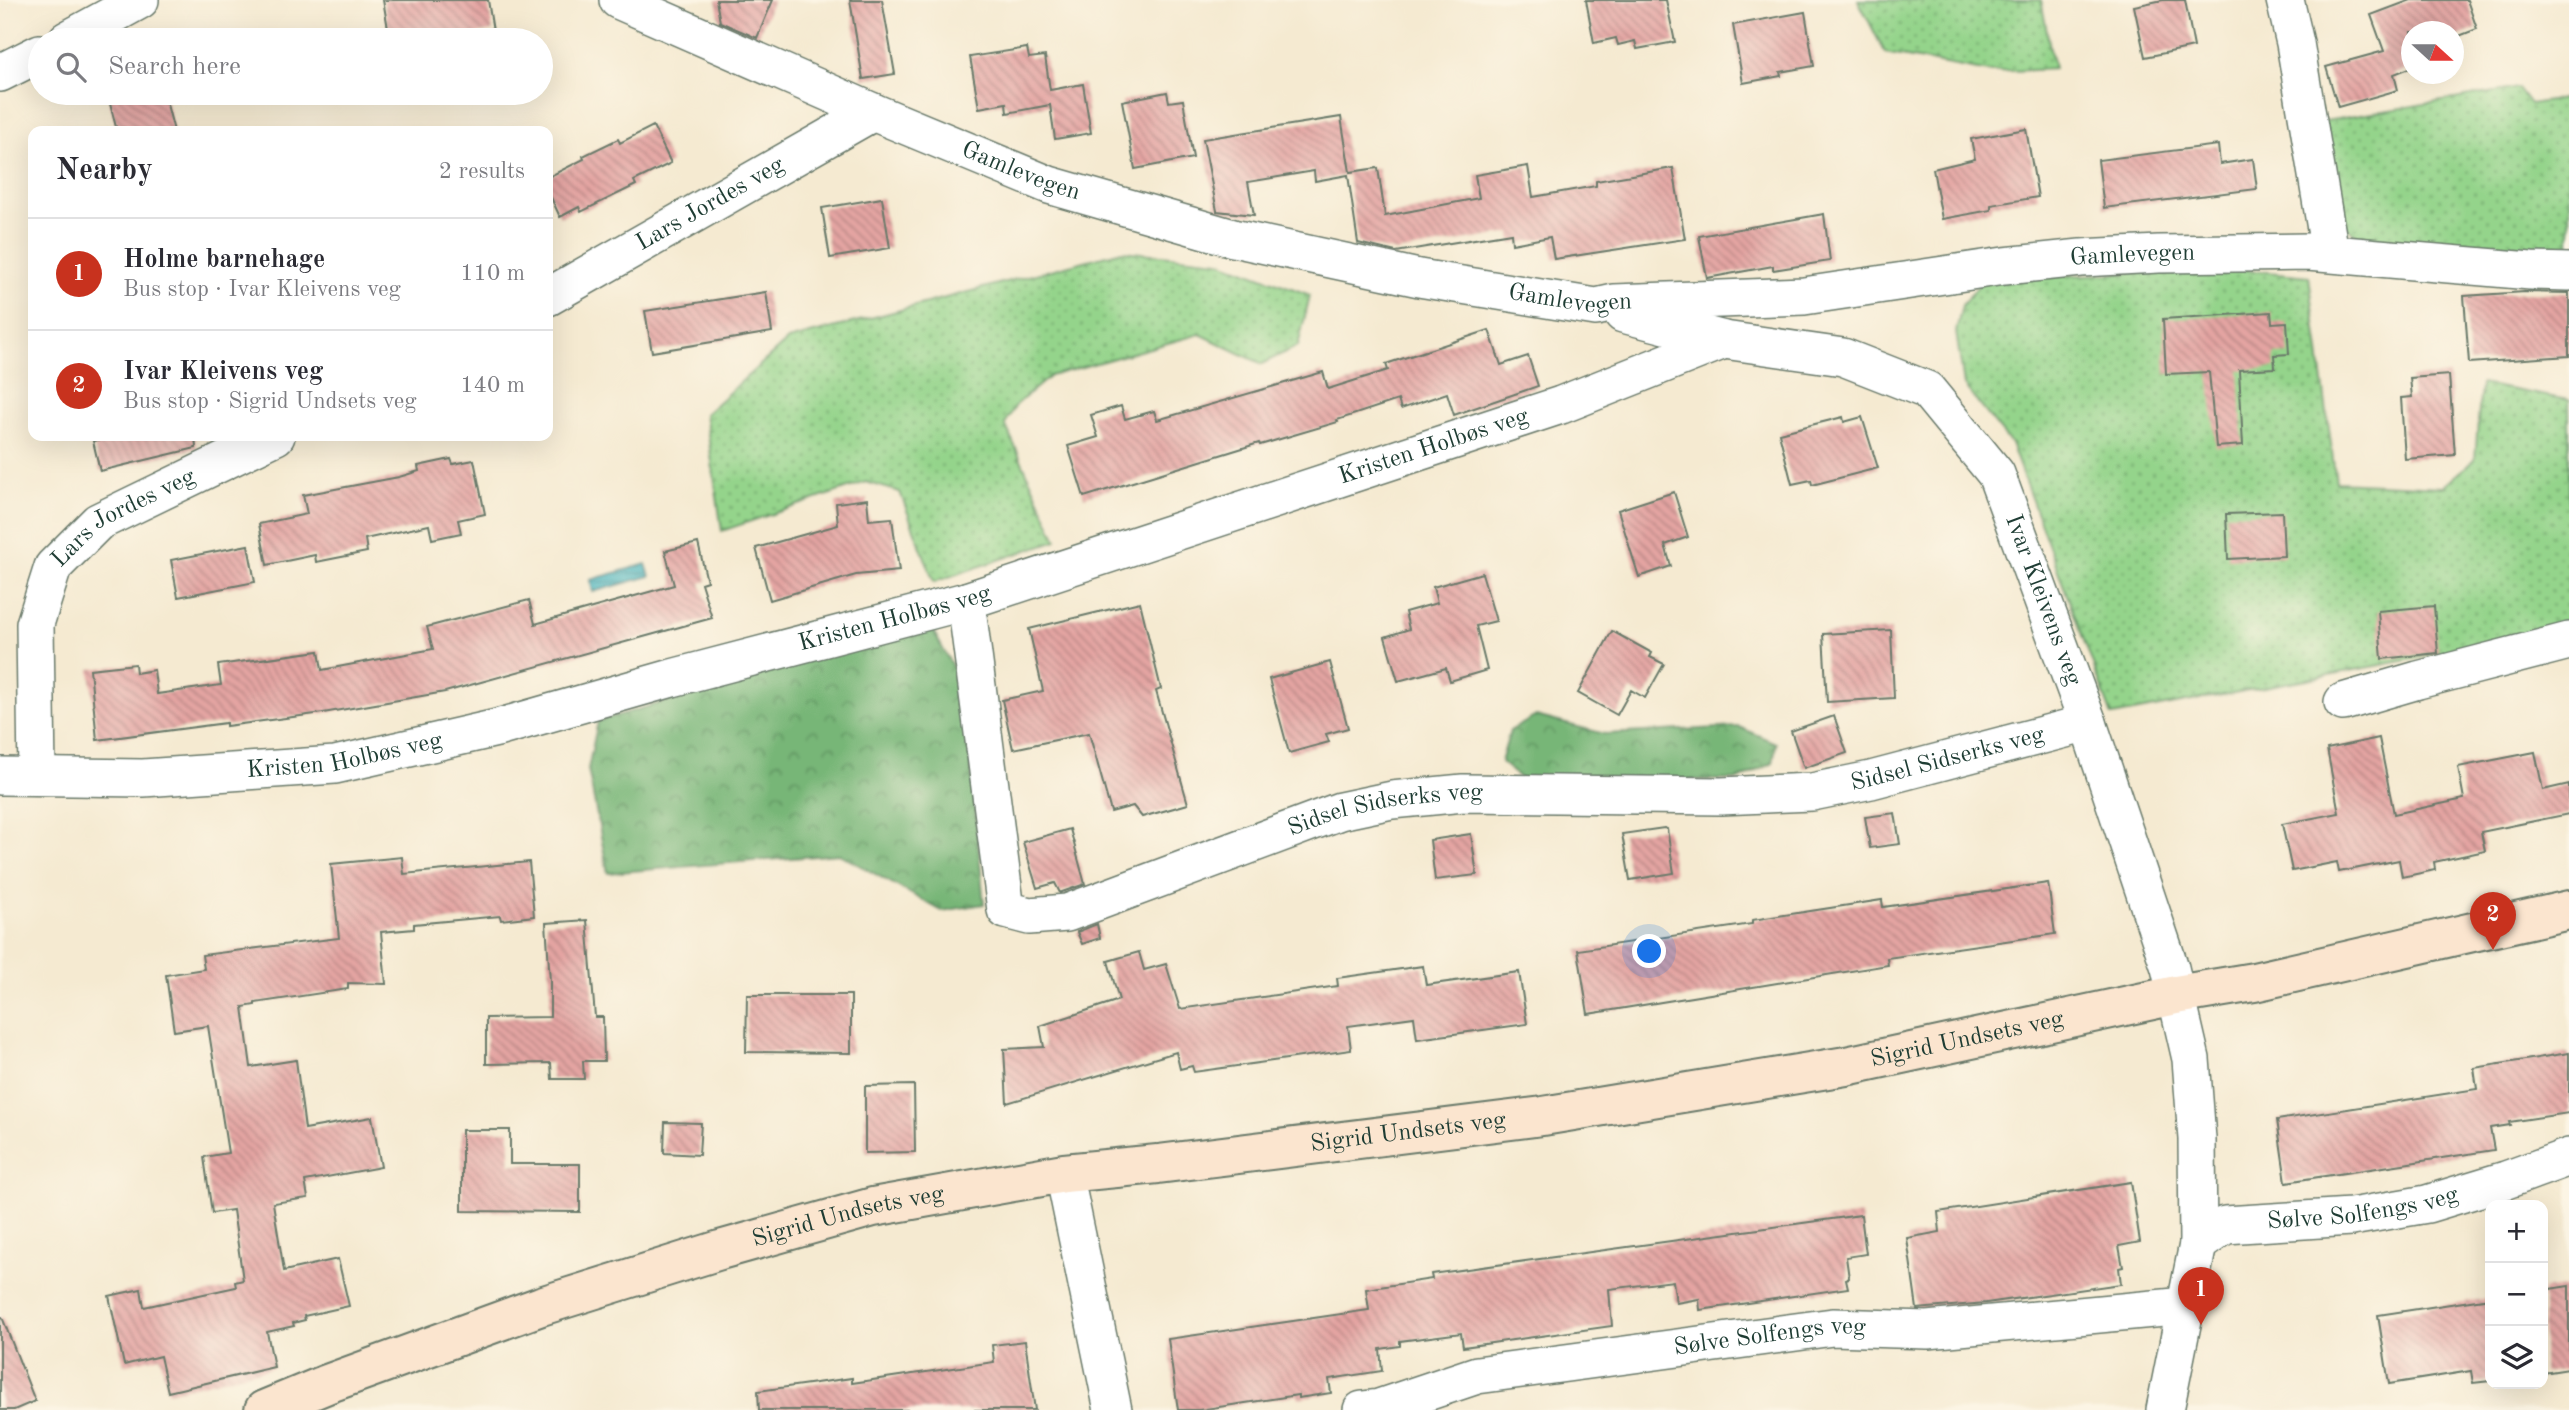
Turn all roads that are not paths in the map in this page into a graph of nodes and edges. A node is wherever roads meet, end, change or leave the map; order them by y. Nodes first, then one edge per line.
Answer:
1 (140, 0) edge
2 (618, 0) edge
3 (2285, 0) edge
4 (88, 28) edge
5 (28, 59) edge
6 (0, 73) edge
7 (873, 112) junction
8 (2330, 253) junction
9 (2569, 271) edge
10 (553, 294) edge
11 (1596, 307) junction
12 (1724, 340) junction
13 (266, 441) edge
14 (966, 601) junction
15 (2569, 640) edge
16 (2343, 702) dead end
17 (2088, 723) junction
18 (0, 776) edge
19 (37, 776) junction
20 (2569, 910) edge
21 (2176, 995) junction
22 (2569, 1157) edge
23 (1064, 1172) junction
24 (2198, 1244) junction
25 (2186, 1306) junction
26 (264, 1410) edge
27 (1113, 1410) edge
28 (1362, 1410) edge
29 (2165, 1410) edge

1 - 4 street
2 - 7 street, Gamlevegen
3 - 8 street
5 - 6 street
7 - 10 street, Lars Jordes veg
7 - 11 street, Gamlevegen
8 - 9 street, Gamlevegen
8 - 11 street, Gamlevegen
11 - 12 street, Ivar Kleivens veg
12 - 14 street, Kristen Holbøs veg
12 - 17 street, Ivar Kleivens veg
13 - 19 street, Lars Jordes veg
14 - 17 street, Sidsel Sidserks veg
14 - 19 street, Kristen Holbøs veg
15 - 16 street
17 - 21 street, Ivar Kleivens veg
18 - 19 street, Kristen Holbøs veg
20 - 21 street, Sigrid Undsets veg
21 - 23 street, Sigrid Undsets veg
21 - 24 street, Ivar Kleivens veg
22 - 24 street, Sølve Solfengs veg
23 - 26 street, Sigrid Undsets veg
23 - 27 street
24 - 25 street, Ivar Kleivens veg
25 - 28 street, Sølve Solfengs veg
25 - 29 street, Ivar Kleivens veg

